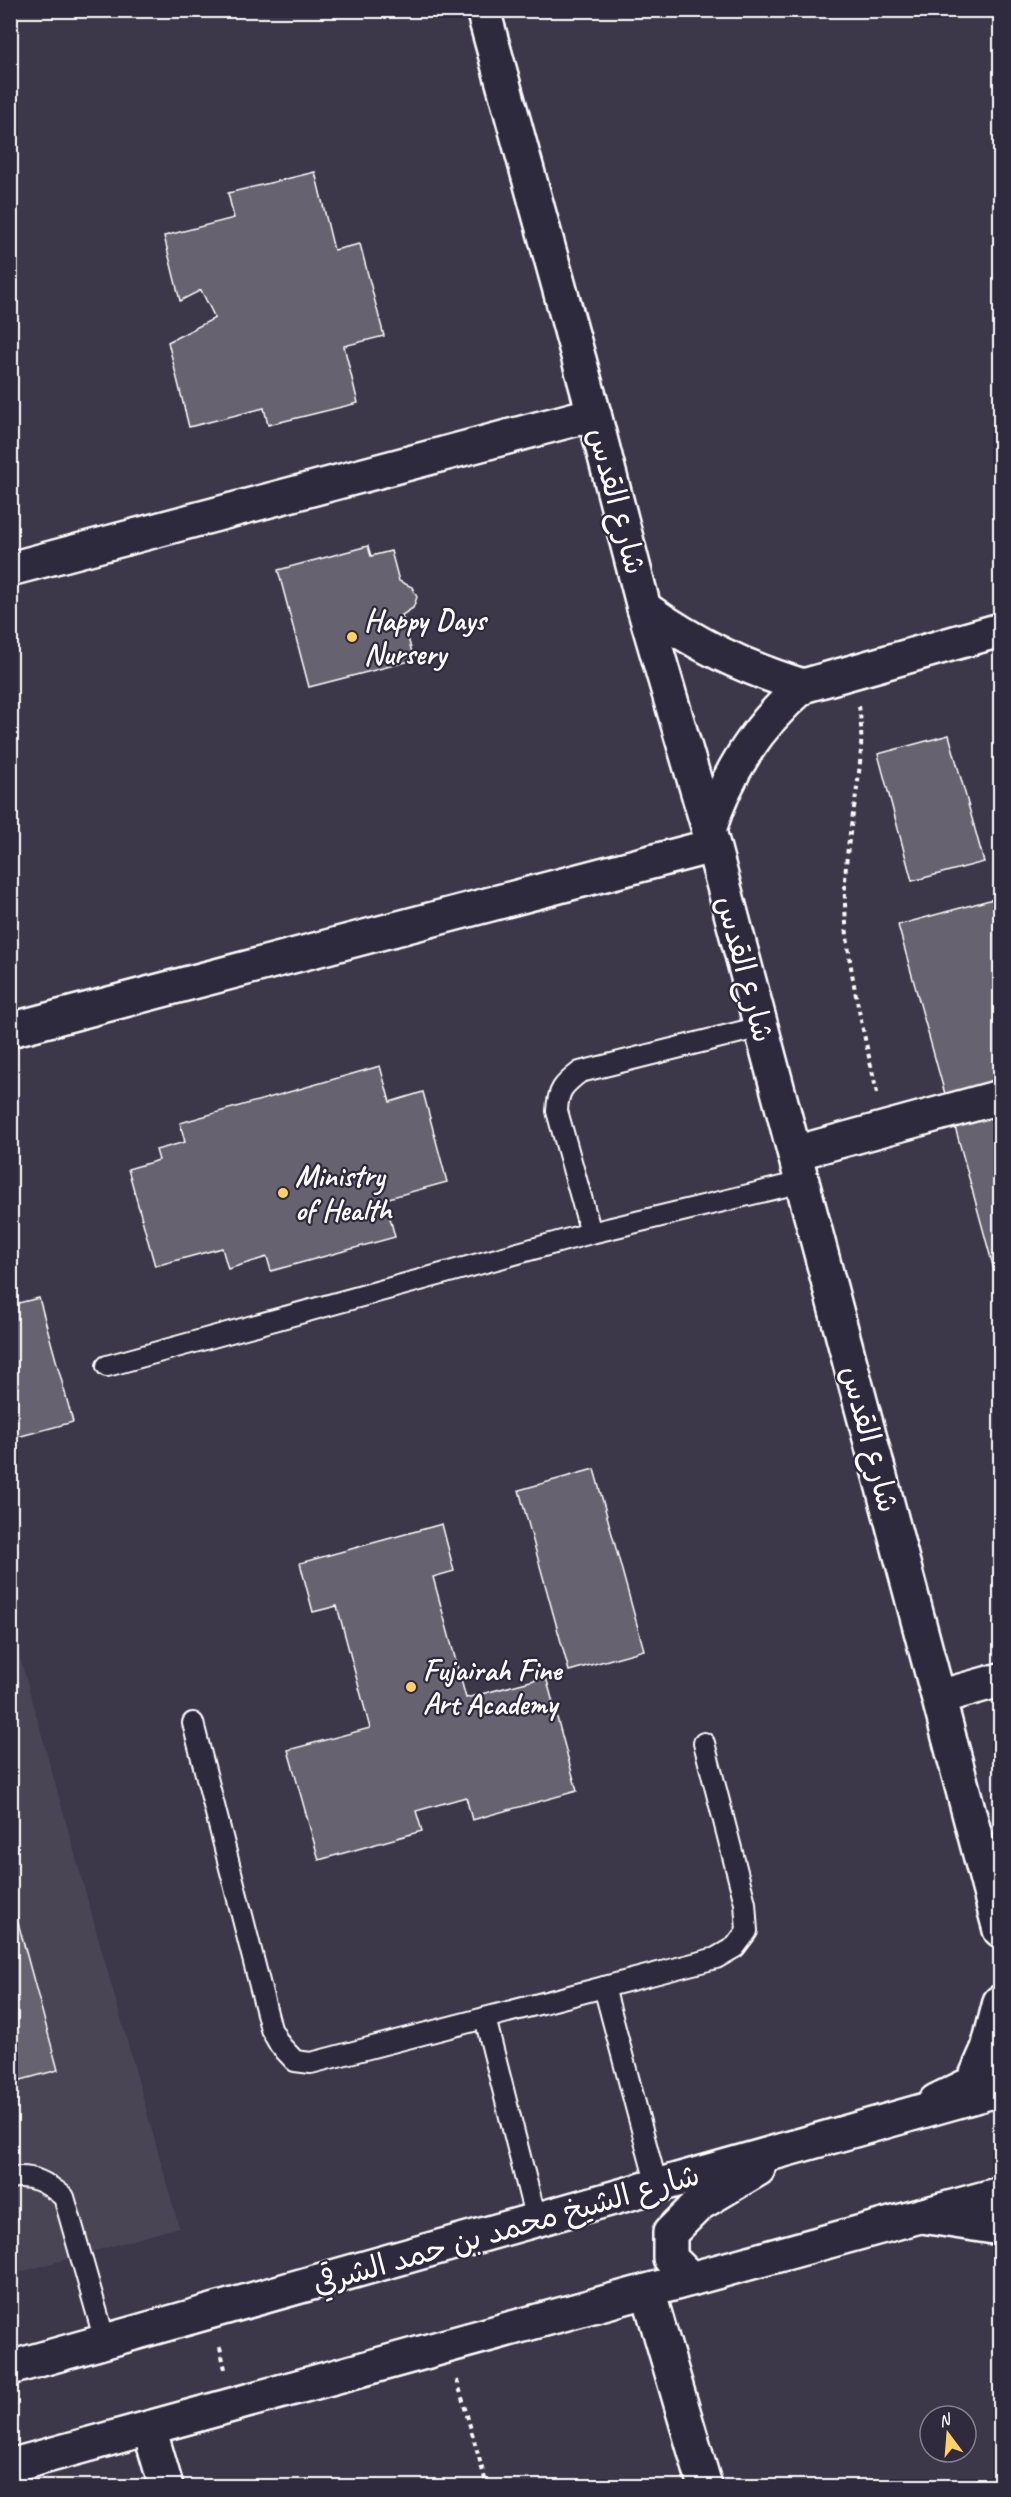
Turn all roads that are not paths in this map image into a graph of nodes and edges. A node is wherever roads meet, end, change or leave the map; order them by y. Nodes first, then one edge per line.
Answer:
1 (483, 10) edge
2 (594, 414) junction
3 (10, 569) edge
4 (644, 608) junction
5 (1000, 630) edge
6 (802, 686) junction
7 (710, 838) junction
8 (761, 1027) junction
9 (10, 1030) edge
10 (1000, 1097) edge
11 (798, 1167) junction
12 (591, 1233) junction
13 (107, 1366) dead end
14 (1000, 1680) edge
15 (939, 1697) junction
16 (193, 1723) dead end
17 (704, 1743) dead end
18 (1000, 1930) edge
19 (604, 1988) junction
20 (1000, 2002) edge
21 (485, 2018) junction
22 (1000, 2089) edge
23 (909, 2115) junction
24 (796, 2147) junction
25 (10, 2178) edge
26 (657, 2186) junction
27 (1000, 2194) edge
28 (922, 2216) junction
29 (536, 2220) junction
30 (1000, 2228) edge
31 (691, 2280) junction
32 (648, 2291) junction
33 (105, 2341) junction
34 (10, 2368) edge
35 (149, 2428) junction
36 (10, 2466) edge
37 (166, 2487) edge
38 (705, 2487) edge

1 - 2 street, شارع القدس
2 - 3 street
2 - 4 street, شارع القدس
4 - 6 street
4 - 7 street, شارع القدس
5 - 6 street
6 - 7 street
7 - 8 street, شارع القدس
7 - 9 street
8 - 11 street, شارع القدس
8 - 12 lane
10 - 11 street
11 - 12 lane
11 - 15 street, شارع القدس
12 - 13 lane
14 - 15 street
15 - 18 street, شارع القدس
16 - 21 lane
17 - 19 lane
19 - 21 lane
19 - 26 lane
20 - 23 street
21 - 29 lane
22 - 23 street, شارع الشيخ محمد بن حمد الشرقي
23 - 24 street, شارع الشيخ محمد بن حمد الشرقي
24 - 26 street, شارع الشيخ محمد بن حمد الشرقي
24 - 31 street
25 - 33 lane
26 - 29 street, شارع الشيخ محمد بن حمد الشرقي
27 - 28 street
28 - 30 street
28 - 31 street
29 - 33 street, شارع الشيخ محمد بن حمد الشرقي
31 - 32 street
32 - 35 street
32 - 38 street
33 - 34 street, شارع الشيخ محمد بن حمد الشرقي
35 - 36 street
35 - 37 street

